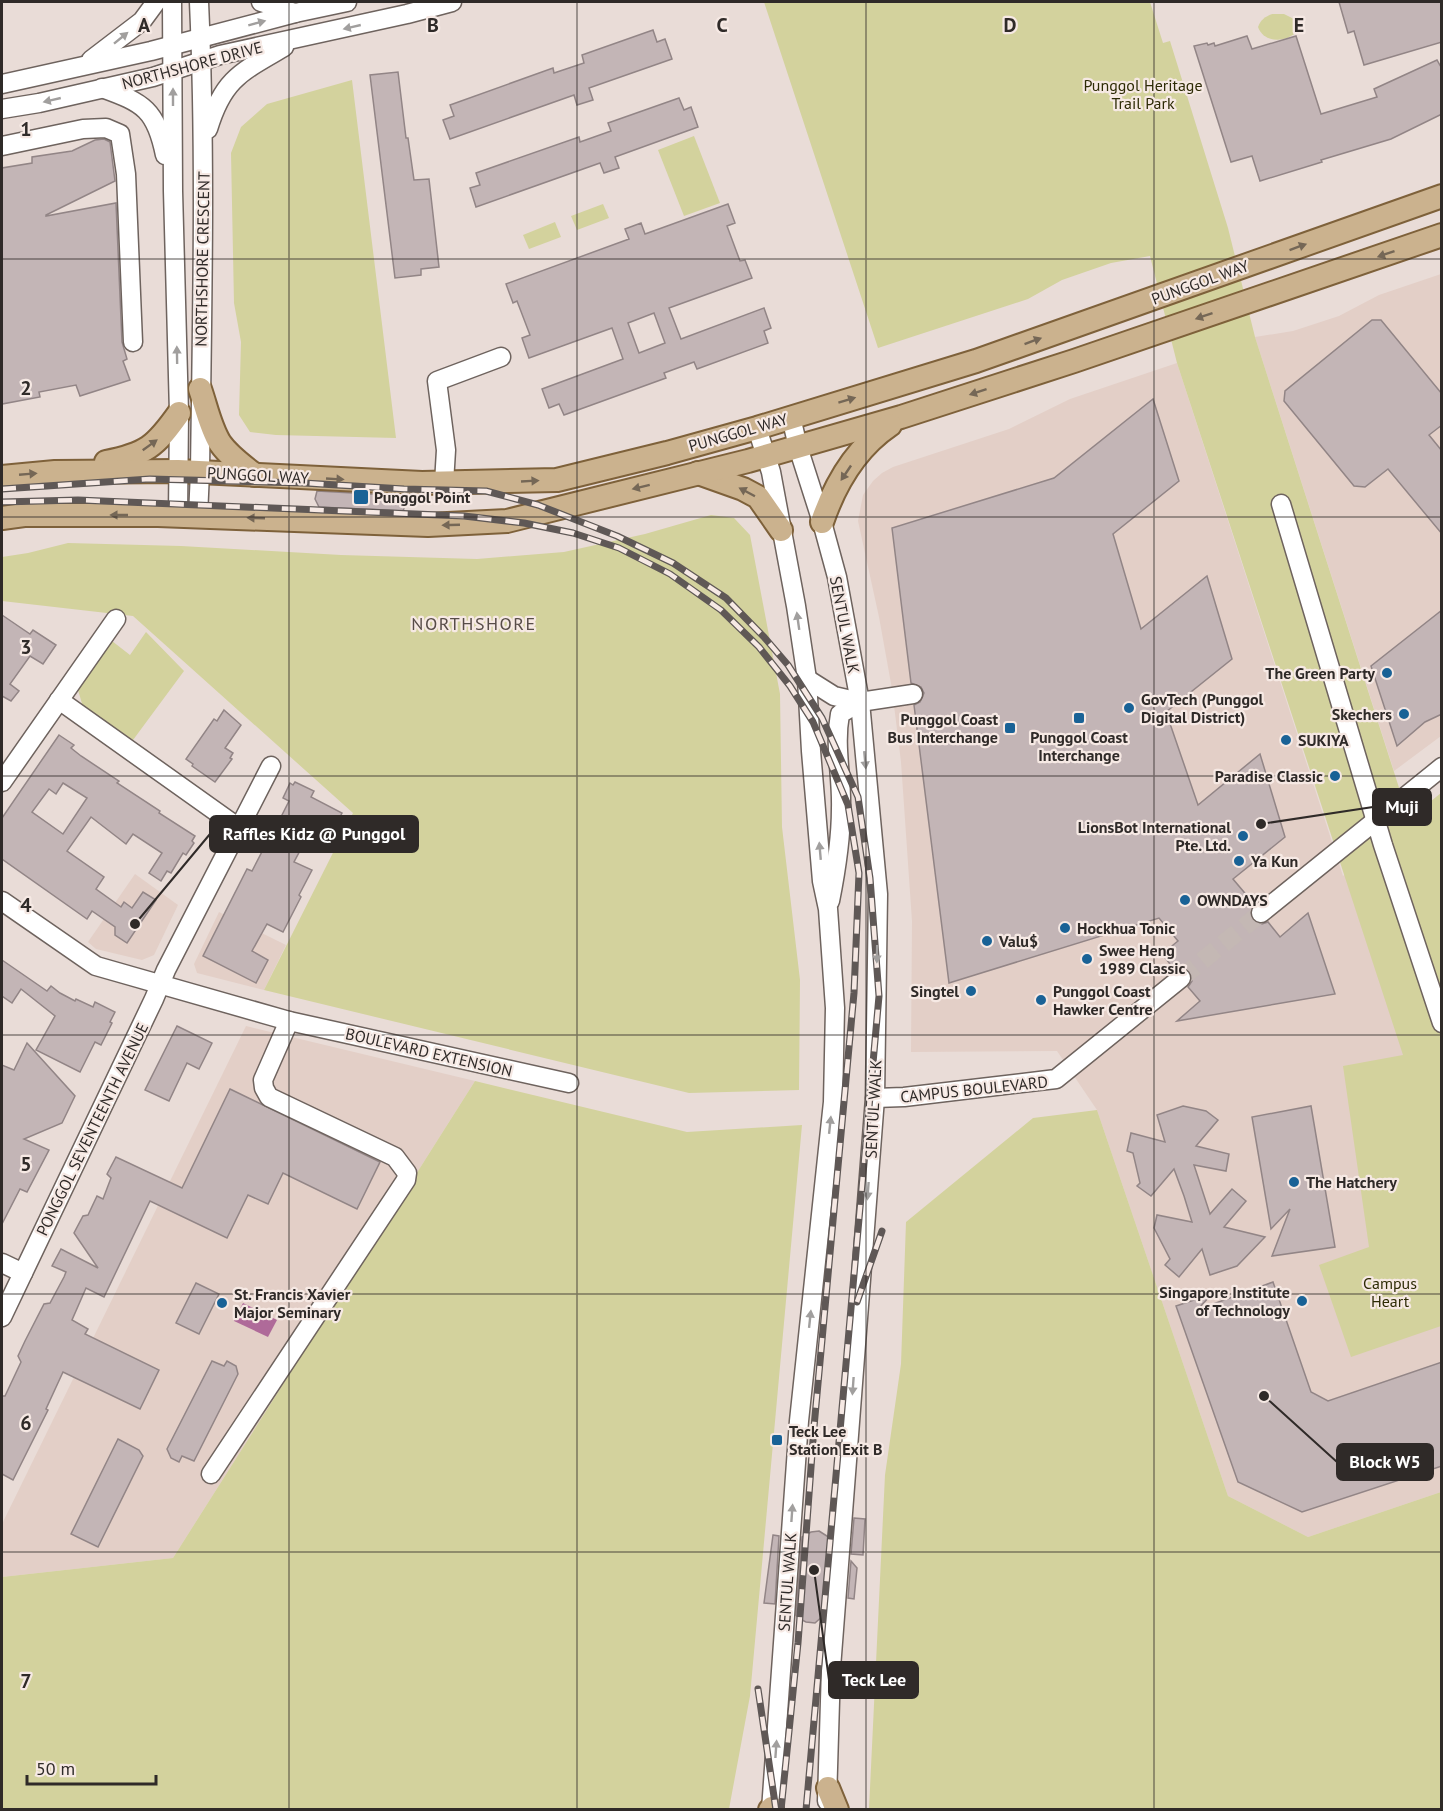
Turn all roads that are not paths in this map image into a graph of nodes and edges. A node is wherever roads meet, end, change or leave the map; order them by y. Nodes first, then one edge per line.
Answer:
1 (156, 2) edge
2 (172, 2) edge
3 (199, 2) edge
4 (261, 2) edge
5 (347, 2) edge
6 (452, 2) edge
7 (295, 13) junction
8 (201, 38) junction
9 (297, 39) junction
10 (172, 45) junction
11 (202, 61) junction
12 (79, 67) junction
13 (172, 71) junction
14 (2, 84) edge
15 (102, 88) junction
16 (2, 109) edge
17 (203, 145) junction
18 (2, 146) edge
19 (173, 191) junction
20 (1442, 196) edge
21 (1442, 235) edge
22 (133, 342) dead end
23 (501, 357) dead end
24 (200, 389) junction
25 (178, 413) junction
26 (791, 417) junction
27 (901, 417) junction
28 (757, 428) junction
29 (798, 447) junction
30 (766, 456) junction
31 (55, 472) junction
32 (189, 472) junction
33 (698, 473) junction
34 (255, 475) junction
35 (2, 477) edge
36 (444, 483) junction
37 (1281, 504) dead end
38 (188, 516) junction
39 (2, 518) edge
40 (822, 522) junction
41 (781, 530) junction
42 (116, 619) dead end
43 (807, 679) junction
44 (913, 694) dead end
45 (59, 700) junction
46 (860, 702) junction
47 (271, 766) dead end
48 (1442, 767) edge
49 (2, 782) edge
50 (240, 828) junction
51 (2, 901) edge
52 (828, 909) junction
53 (1261, 913) tunnel mouth
54 (1181, 978) tunnel mouth
55 (160, 986) junction
56 (289, 1021) junction
57 (1442, 1023) edge
58 (569, 1083) dead end
59 (874, 1098) junction
60 (2, 1263) edge
61 (23, 1273) junction
62 (2, 1317) edge
63 (212, 1474) dead end
64 (827, 1798) edge
65 (771, 1809) edge
66 (837, 1809) edge

12 -> 1 street
2 - 10 street, NORTHSHORE CRESCENT
3 - 8 street, NORTHSHORE CRESCENT
4 - 7 street
5 - 7 street, NORTHSHORE DRIVE
6 -> 9 street, NORTHSHORE DRIVE
8 -> 7 street, NORTHSHORE DRIVE
8 - 10 street, NORTHSHORE DRIVE
8 - 11 street, NORTHSHORE CRESCENT
9 - 11 street, NORTHSHORE DRIVE
9 - 17 street
10 - 12 street, NORTHSHORE DRIVE
10 - 13 street, NORTHSHORE CRESCENT
11 - 13 street, NORTHSHORE DRIVE
11 - 17 street, NORTHSHORE CRESCENT
12 - 14 street, NORTHSHORE DRIVE
13 - 15 street, NORTHSHORE DRIVE
19 -> 13 street, NORTHSHORE CRESCENT
15 -> 16 street, NORTHSHORE DRIVE
15 - 19 street
17 - 24 street, NORTHSHORE CRESCENT
18 - 22 street
25 -> 19 street, NORTHSHORE CRESCENT
26 -> 20 main road, PUNGGOL WAY
21 -> 27 main road, PUNGGOL WAY
23 - 36 street
24 - 32 street, NORTHSHORE CRESCENT
24 - 34 main road
31 -> 25 main road
25 - 32 street, NORTHSHORE CRESCENT
26 - 28 main road, PUNGGOL WAY
26 - 29 street, SENTUL WALK
27 - 29 main road, PUNGGOL WAY
27 -> 40 main road
28 - 30 street, SENTUL WALK
36 -> 28 main road, PUNGGOL WAY
29 - 30 main road, PUNGGOL WAY
29 - 40 street, SENTUL WALK
30 - 33 main road, PUNGGOL WAY
30 - 41 street, SENTUL WALK
31 - 32 main road, PUNGGOL WAY
35 -> 31 main road, PUNGGOL WAY
32 - 34 main road, PUNGGOL WAY
32 - 38 street, NORTHSHORE CRESCENT
33 -> 38 main road, PUNGGOL WAY
41 -> 33 main road
34 -> 36 main road, PUNGGOL WAY
37 - 57 street
38 -> 39 main road, PUNGGOL WAY
40 - 46 street, SENTUL WALK
43 -> 41 street, SENTUL WALK
42 - 45 street
43 - 46 street
52 -> 43 street, SENTUL WALK
44 - 46 street
45 - 49 street
45 - 50 street
46 - 52 street
46 -> 59 street, SENTUL WALK
47 - 50 street, PONGGOL SEVENTEENTH AVENUE
48 - 53 street
50 - 55 street, PONGGOL SEVENTEENTH AVENUE
51 - 55 street
65 -> 52 street, SENTUL WALK
54 - 59 street, CAMPUS BOULEVARD
55 - 56 street
55 - 61 street, PONGGOL SEVENTEENTH AVENUE
56 - 58 street, BOULEVARD EXTENSION
56 - 63 street
59 -> 64 street, SENTUL WALK
60 - 61 street
61 - 62 street, PONGGOL SEVENTEENTH AVENUE
64 - 66 main road

